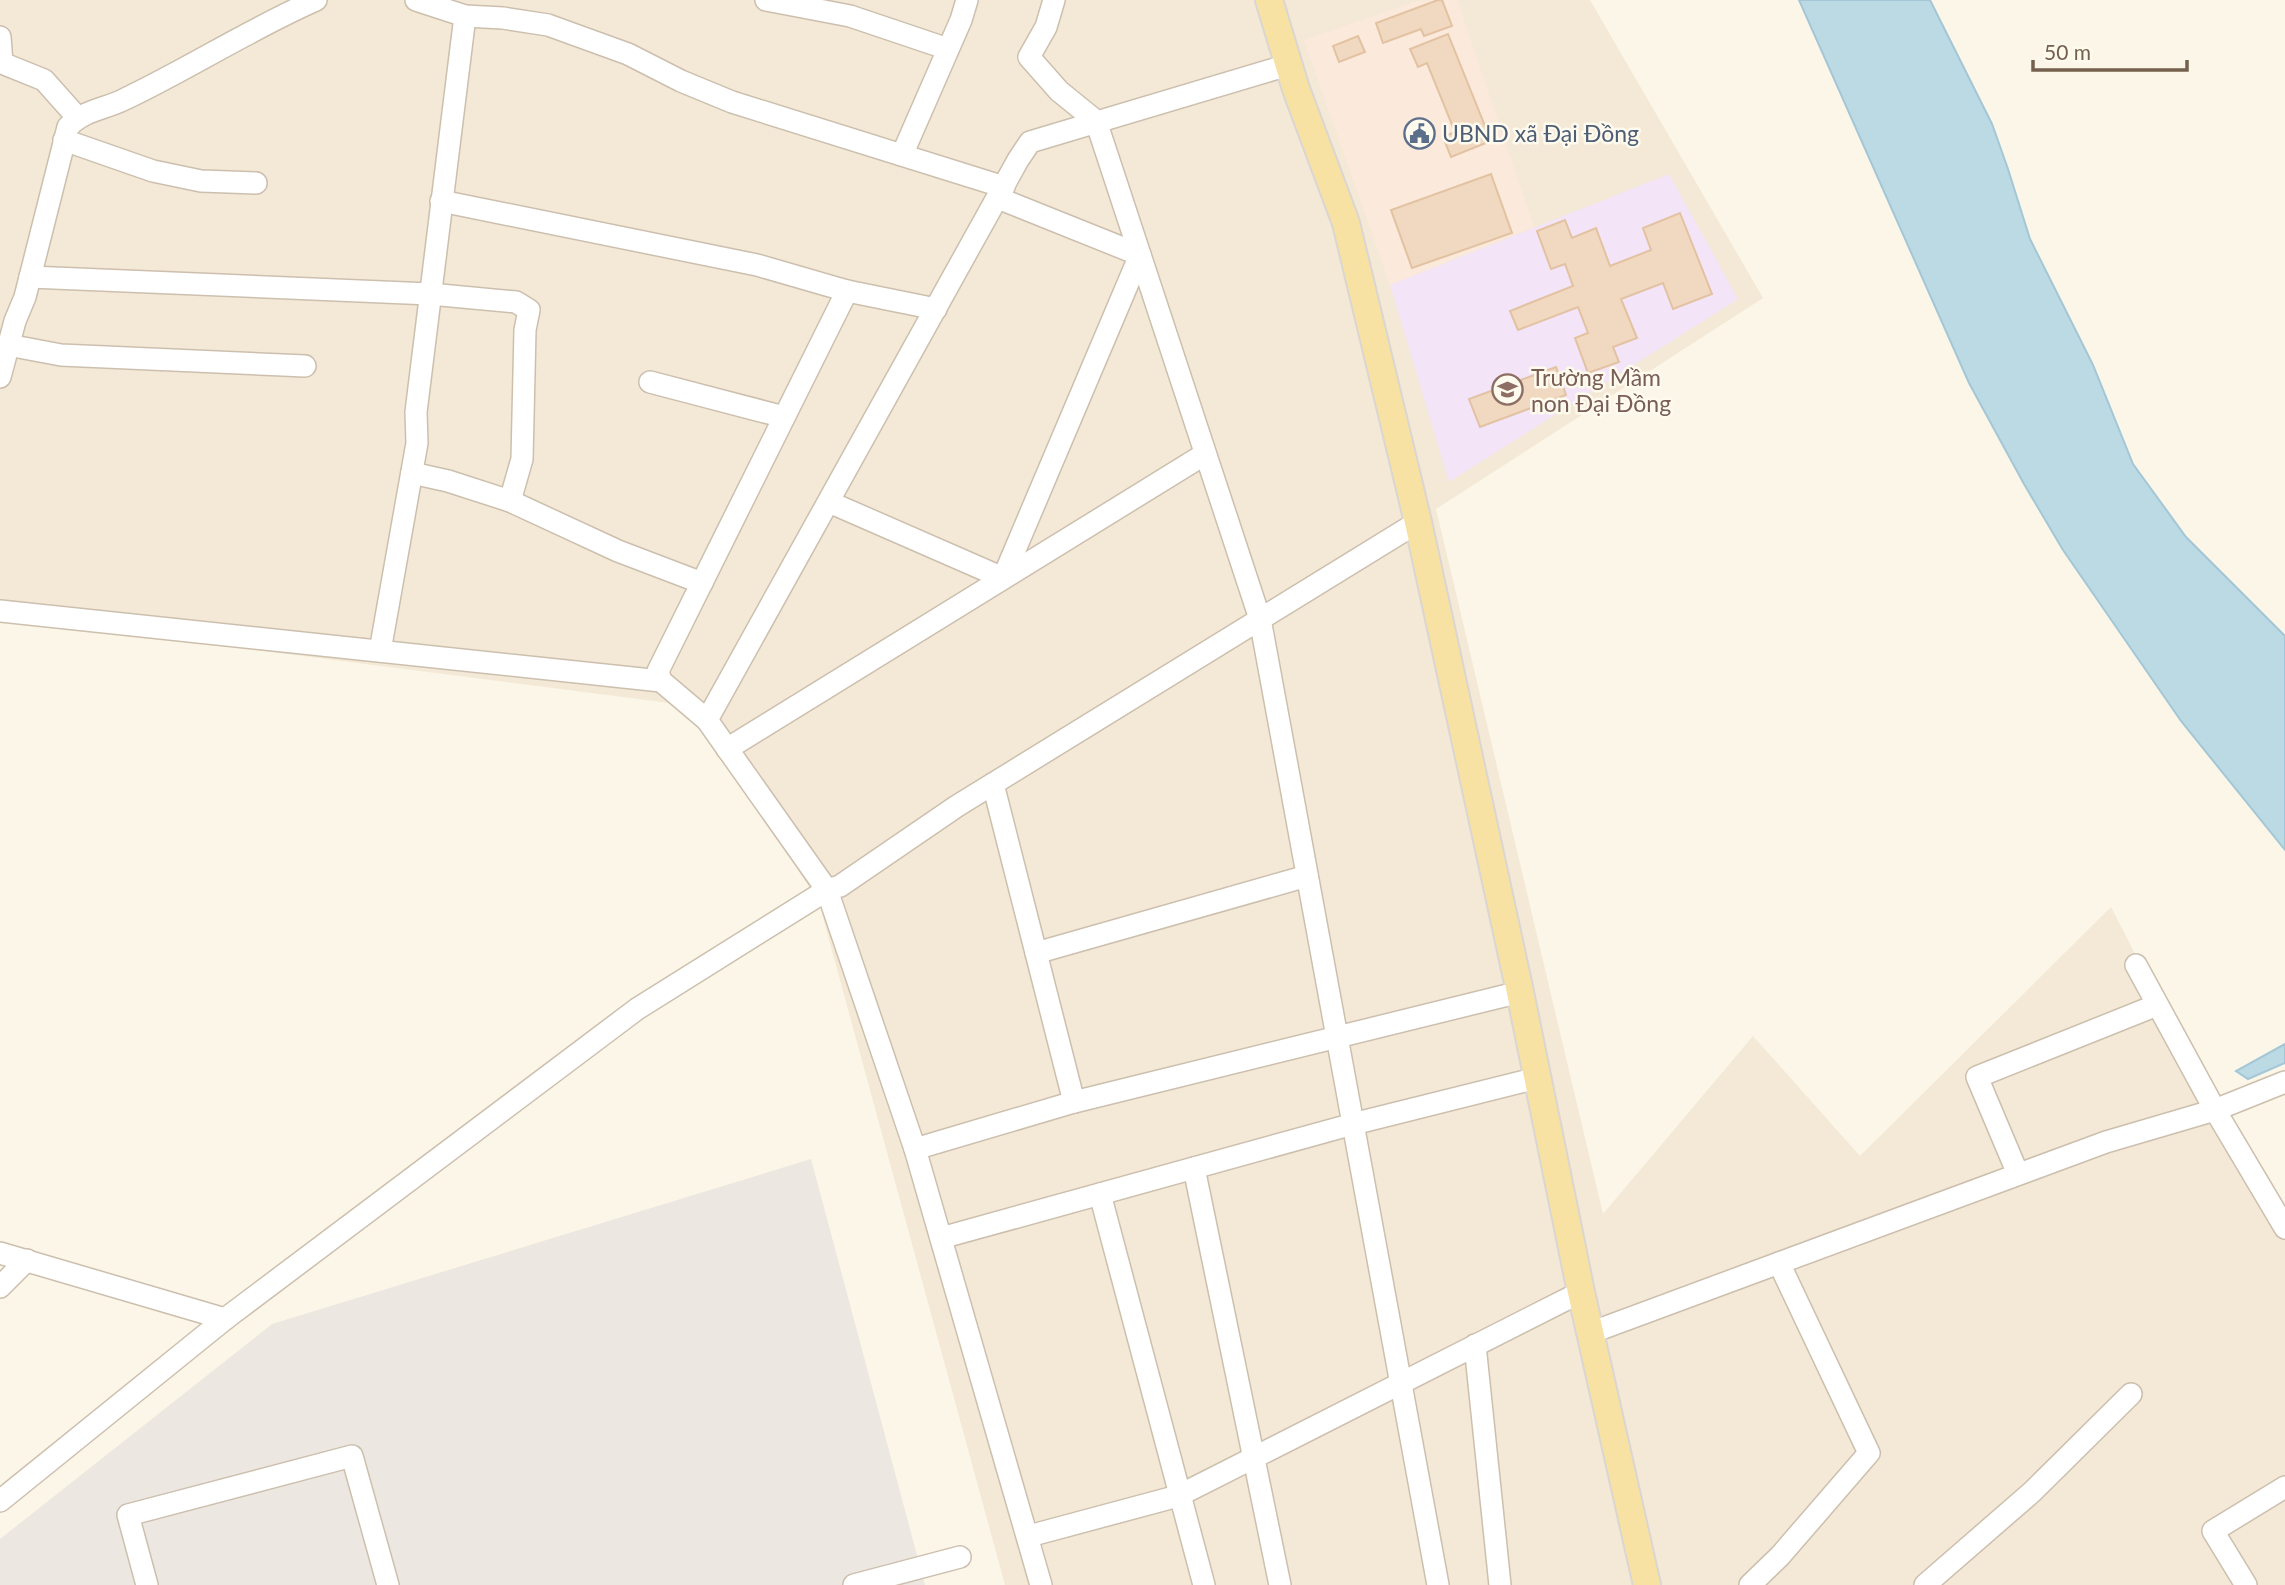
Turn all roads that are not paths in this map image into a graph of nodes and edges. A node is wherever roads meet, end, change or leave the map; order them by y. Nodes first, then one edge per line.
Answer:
1 (316, 0) edge
2 (416, 0) edge
3 (766, 0) edge
4 (967, 0) edge
5 (1054, 0) edge
6 (1269, 0) edge
7 (465, 16) junction
8 (0, 37) edge
9 (948, 49) junction
10 (1288, 65) junction
11 (77, 117) junction
12 (1096, 121) junction
13 (65, 140) junction
14 (902, 155) junction
15 (256, 183) dead end
16 (1001, 193) junction
17 (441, 201) junction
18 (1140, 256) junction
19 (30, 277) junction
20 (847, 291) junction
21 (430, 294) junction
22 (936, 309) junction
23 (8, 345) junction
24 (305, 366) dead end
25 (0, 377) edge
26 (650, 382) dead end
27 (784, 417) junction
28 (1205, 454) junction
29 (412, 473) junction
30 (510, 501) junction
31 (829, 502) junction
32 (1418, 522) junction
33 (1003, 578) junction
34 (702, 583) junction
35 (0, 611) edge
36 (1260, 620) junction
37 (380, 651) junction
38 (661, 681) junction
39 (707, 720) junction
40 (727, 749) junction
41 (993, 784) junction
42 (1307, 876) junction
43 (827, 890) junction
44 (1036, 953) junction
45 (2136, 965) dead end
46 (1520, 992) junction
47 (2157, 1005) junction
48 (1338, 1037) junction
49 (1536, 1078) junction
50 (2285, 1082) edge
51 (1074, 1102) junction
52 (2215, 1110) junction
53 (1353, 1124) junction
54 (915, 1149) junction
55 (1194, 1168) junction
56 (2018, 1174) junction
57 (1100, 1194) junction
58 (2285, 1228) edge
59 (941, 1238) junction
60 (0, 1253) edge
61 (27, 1260) junction
62 (1779, 1263) junction
63 (0, 1287) edge
64 (1581, 1292) junction
65 (225, 1319) junction
66 (1590, 1333) junction
67 (1475, 1345) junction
68 (1402, 1382) junction
69 (2131, 1394) dead end
70 (1254, 1457) junction
71 (2285, 1487) edge
72 (1180, 1495) junction
73 (0, 1501) edge
74 (1029, 1536) junction
75 (960, 1557) dead end
76 (866, 1584) edge
77 (147, 1585) edge
78 (388, 1585) edge
79 (1041, 1585) edge
80 (1204, 1585) edge
81 (1280, 1585) edge
82 (1438, 1585) edge
83 (1500, 1585) edge
84 (1647, 1585) edge
85 (1750, 1585) edge
86 (1925, 1585) edge
87 (2246, 1585) edge

1 - 11 street
2 - 7 street
3 - 9 street
4 - 9 street
5 - 12 street
6 - 10 main road
7 - 14 street
7 - 17 street
8 - 11 street
9 - 14 street
10 - 12 street
10 - 32 main road
11 - 13 street
12 - 16 street
12 - 18 street
13 - 15 street
13 - 19 street
14 - 16 street
16 - 18 street
16 - 22 street
17 - 20 street
17 - 21 street
18 - 28 street
18 - 33 street
19 - 21 street
19 - 23 street
20 - 22 street
20 - 27 street
21 - 29 street
21 - 30 street
22 - 31 street
23 - 24 street
23 - 25 street
26 - 27 street
27 - 34 street
28 - 33 street
28 - 36 street
29 - 30 street
29 - 37 street
30 - 34 street
31 - 33 street
31 - 39 street
32 - 36 street
32 - 46 main road
33 - 40 street
34 - 38 street
35 - 37 street
36 - 41 street
36 - 42 street
37 - 38 street
38 - 39 street
39 - 40 street
40 - 43 street
41 - 43 street
41 - 44 street
42 - 44 street
42 - 48 street
43 - 54 street
43 - 65 street
44 - 51 street
45 - 47 street
46 - 48 street
46 - 49 main road
47 - 52 street
47 - 56 street
48 - 51 street
48 - 53 street
49 - 53 street
49 - 64 main road
50 - 52 street
51 - 54 street
52 - 56 street
52 - 58 street
53 - 55 street
53 - 68 street
54 - 59 street
55 - 57 street
55 - 70 street
56 - 62 street
57 - 59 street
57 - 72 street
59 - 74 street
60 - 61 street
61 - 63 street
61 - 65 street
62 - 66 street
62 - 85 street
64 - 66 main road
64 - 67 street
65 - 73 street
66 - 84 main road
67 - 68 street
67 - 83 street
68 - 70 street
68 - 82 street
69 - 86 street
70 - 72 street
70 - 81 street
71 - 87 street
72 - 74 street
72 - 80 street
74 - 79 street
75 - 76 street
77 - 78 street

